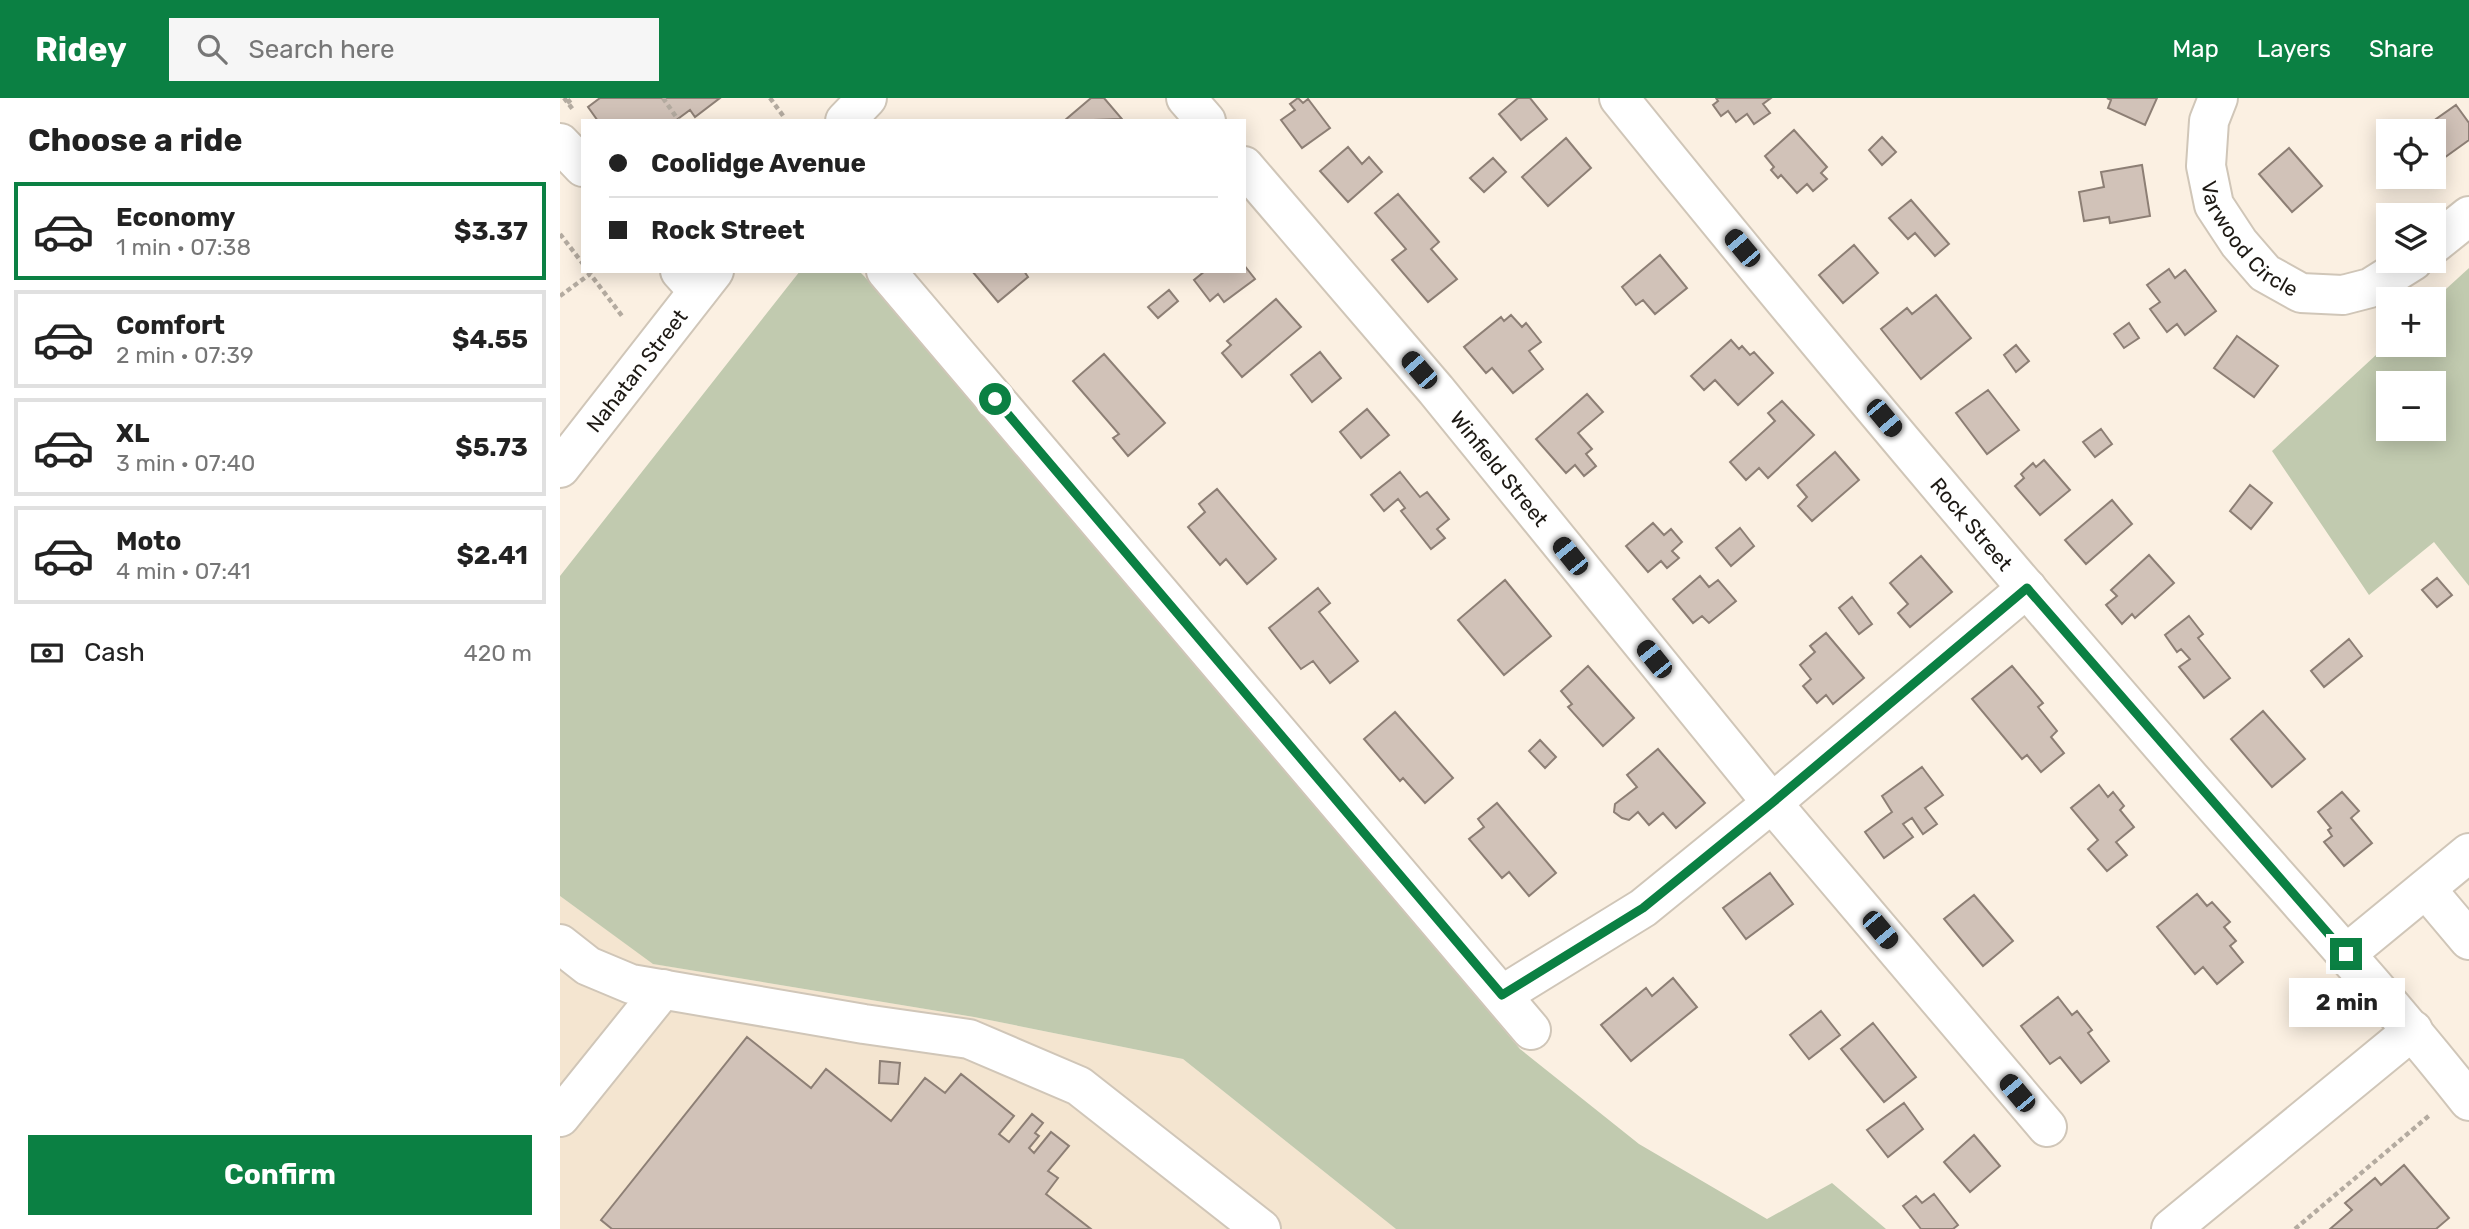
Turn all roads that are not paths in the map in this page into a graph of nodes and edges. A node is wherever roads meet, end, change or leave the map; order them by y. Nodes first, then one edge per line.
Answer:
1 (867, 98) edge
2 (1186, 98) edge
3 (1619, 98) edge
4 (2218, 98) edge
5 (847, 119) edge
6 (1204, 119) edge
7 (560, 142) edge
8 (581, 165) edge
9 (1246, 168) edge
10 (2469, 216) edge
11 (2446, 234) edge
12 (888, 273) edge
13 (2394, 273) edge
14 (698, 278) edge
15 (560, 468) edge
16 (2027, 588) junction
17 (1772, 803) junction
18 (2469, 853) edge
19 (2426, 889) junction
20 (2469, 940) edge
21 (560, 944) edge
22 (2346, 954) junction
23 (663, 989) junction
24 (1502, 995) junction
25 (1531, 1030) dead end
26 (2413, 1030) junction
27 (2469, 1101) edge
28 (560, 1117) edge
29 (2047, 1128) dead end
30 (1261, 1229) edge
31 (2171, 1229) edge

1 - 5 street
2 - 6 street
3 - 16 street, Rock Street
4 - 13 street, Varwood Circle
7 - 8 street
9 - 17 street, Winfield Street
10 - 11 street
12 - 24 street
14 - 15 street, Nahatan Street
16 - 17 street
16 - 22 street, Rock Street
17 - 24 street
17 - 29 street, Winfield Street
18 - 19 street
19 - 20 street
19 - 22 street
21 - 23 street
22 - 26 street, Rock Street
23 - 28 street
23 - 30 street
24 - 25 street
26 - 27 street, Rock Street
26 - 31 street

